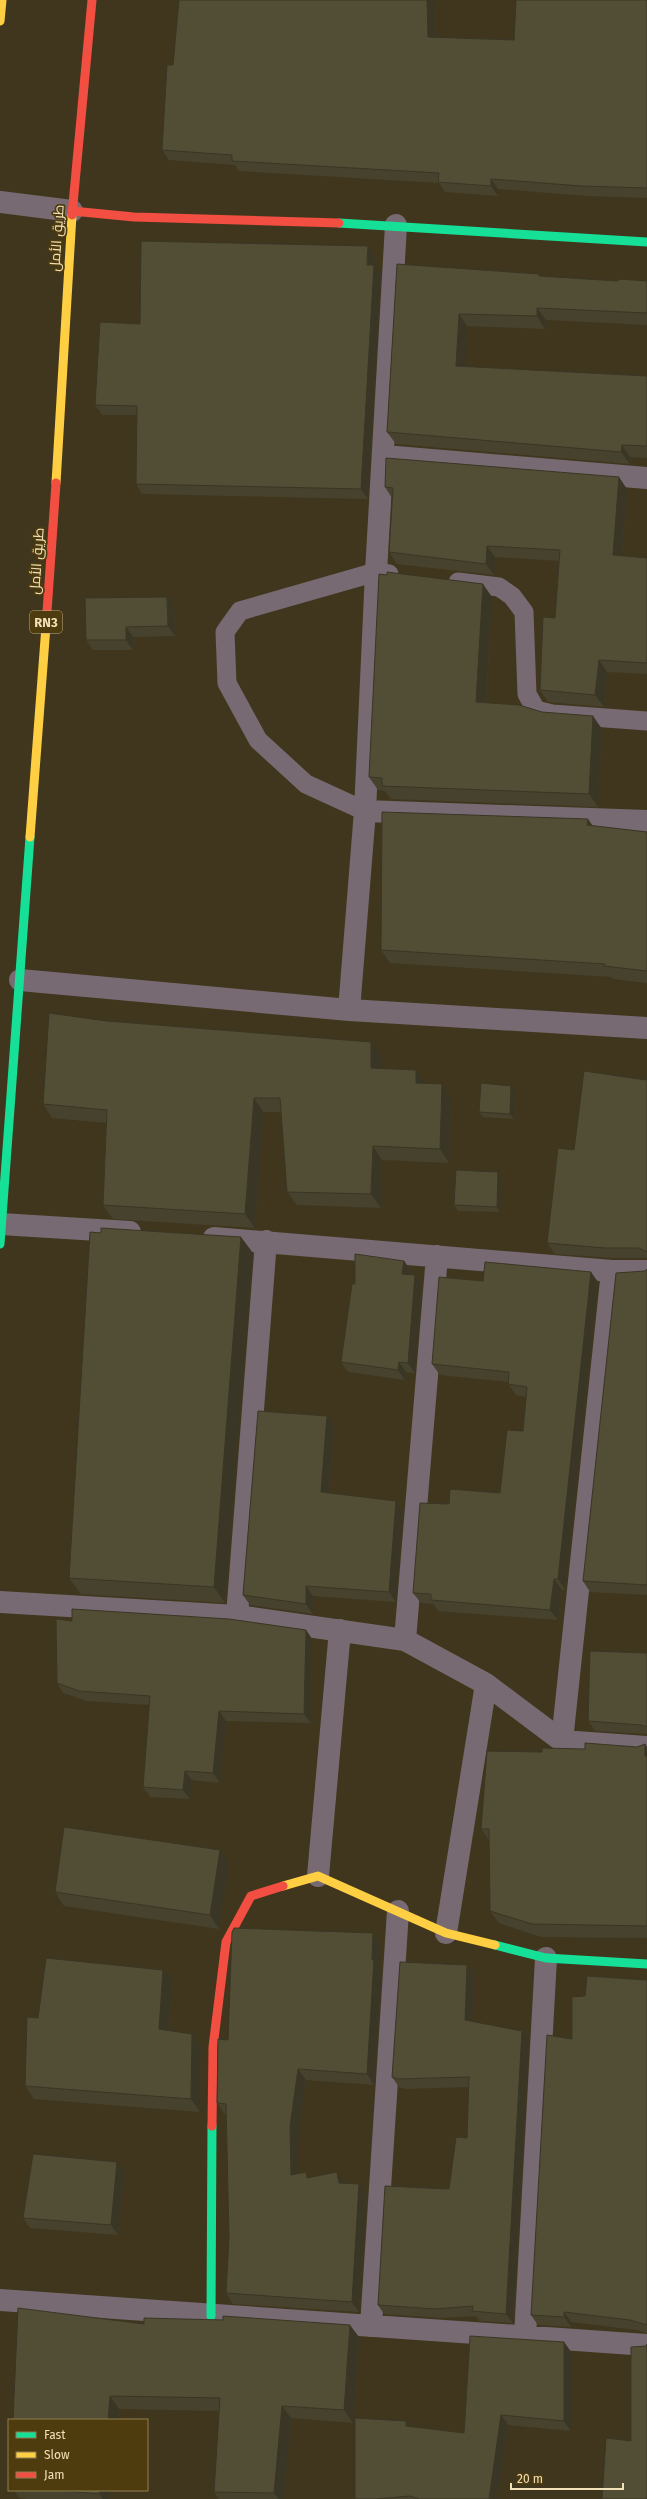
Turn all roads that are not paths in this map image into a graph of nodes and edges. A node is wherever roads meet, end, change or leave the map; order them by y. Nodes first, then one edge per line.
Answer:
1 (2, 0) edge
2 (92, 0) edge
3 (0, 21) edge
4 (0, 202) edge
5 (72, 211) junction
6 (396, 225) junction
7 (647, 242) edge
8 (384, 456) junction
9 (647, 478) edge
10 (376, 572) junction
11 (407, 576) edge
12 (438, 579) edge
13 (647, 722) edge
14 (365, 811) junction
15 (647, 821) edge
16 (20, 980) junction
17 (349, 1010) junction
18 (647, 1028) edge
19 (1, 1234) edge
20 (150, 1234) edge
21 (196, 1237) edge
22 (266, 1241) junction
23 (437, 1256) junction
24 (612, 1271) junction
25 (647, 1271) edge
26 (0, 1602) edge
27 (237, 1616) junction
28 (340, 1630) junction
29 (405, 1640) junction
30 (486, 1684) junction
31 (562, 1741) junction
32 (647, 1747) edge
33 (318, 1876) junction
34 (398, 1911) junction
35 (446, 1933) junction
36 (546, 1958) junction
37 (647, 1964) edge
38 (0, 2300) edge
39 (211, 2316) junction
40 (371, 2326) junction
41 (525, 2336) junction
42 (647, 2345) edge

1 - 3 main road
2 - 5 main road, طريق الأمل / RN3
4 - 5 street
5 - 6 main road
5 - 16 main road, طريق الأمل / RN3
6 - 7 main road
6 - 8 street
8 - 9 street
8 - 10 street
10 - 11 lane
10 - 14 street
10 - 14 lane
12 - 13 lane
14 - 15 street
14 - 17 street
16 - 17 street
16 - 19 main road, طريق الأمل / RN3
17 - 18 street
19 - 20 street
21 - 22 street
22 - 23 street
22 - 27 street
23 - 24 street
23 - 29 street
24 - 25 street
24 - 31 street
26 - 27 street
27 - 28 street
28 - 29 street
28 - 33 street
29 - 30 street
30 - 31 street
30 - 35 street
31 - 32 street
33 - 34 main road
33 - 39 main road
34 - 35 main road
34 - 40 street
35 - 36 main road
36 - 37 main road
36 - 41 street
38 - 39 street
39 - 40 street
40 - 41 street
41 - 42 street

